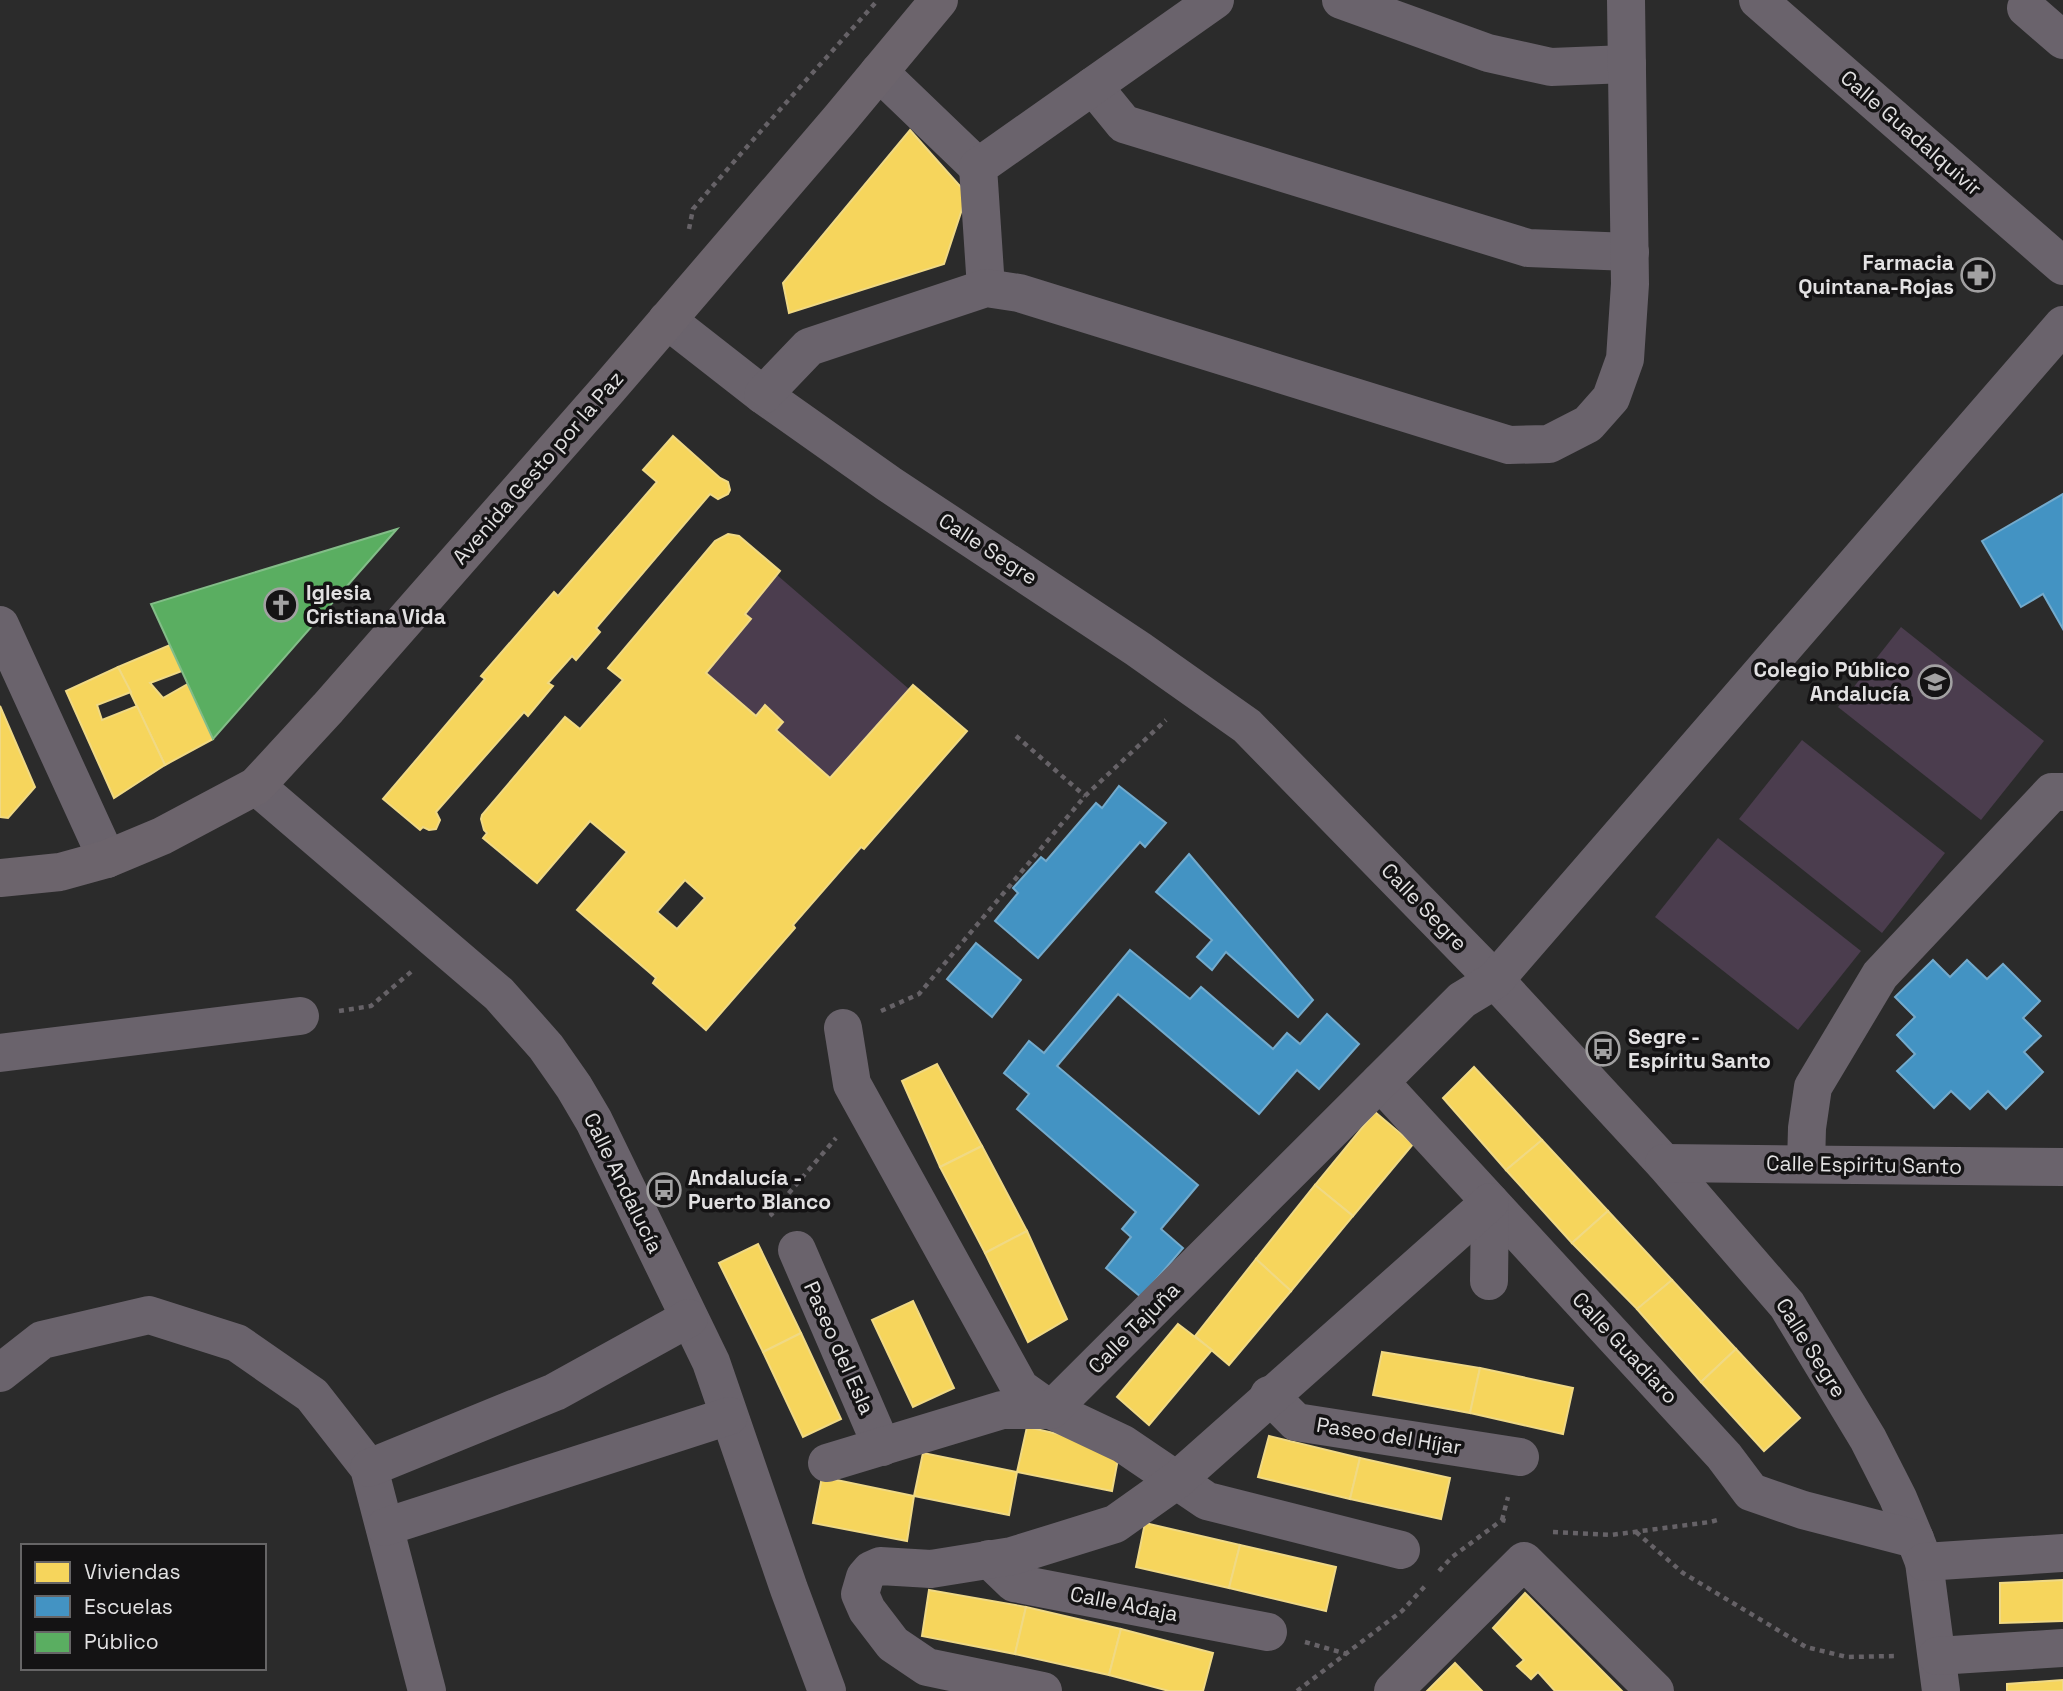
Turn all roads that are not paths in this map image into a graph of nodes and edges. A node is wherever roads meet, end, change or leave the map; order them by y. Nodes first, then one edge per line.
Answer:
1 (939, 0) edge
2 (1215, 0) edge
3 (1340, 0) edge
4 (1626, 0) edge
5 (1758, 0) edge
6 (2026, 8) dead end
7 (2063, 40) edge
8 (1627, 64) junction
9 (879, 72) junction
10 (1093, 86) junction
11 (978, 167) junction
12 (1630, 252) junction
13 (2063, 266) edge
14 (986, 288) junction
15 (667, 320) junction
16 (2063, 325) edge
17 (763, 396) junction
18 (0, 625) edge
19 (256, 786) junction
20 (2063, 792) edge
21 (107, 859) junction
22 (0, 878) edge
23 (1495, 980) junction
24 (300, 1016) road end
25 (843, 1028) road end
26 (0, 1053) edge
27 (1380, 1082) junction
28 (1664, 1163) junction
29 (1806, 1164) junction
30 (2063, 1167) edge
31 (1490, 1202) junction
32 (797, 1250) road end
33 (1489, 1281) dead end
34 (690, 1318) junction
35 (0, 1373) edge
36 (1269, 1395) junction
37 (1051, 1410) junction
38 (729, 1416) junction
39 (882, 1447) junction
40 (1520, 1457) dead end
41 (827, 1463) dead end
42 (369, 1468) junction
43 (1177, 1480) junction
44 (385, 1527) junction
45 (1401, 1550) dead end
46 (1919, 1550) junction
47 (2063, 1553) edge
48 (989, 1559) junction
49 (1268, 1632) dead end
50 (2063, 1648) edge
51 (1939, 1673) edge
52 (427, 1691) edge
53 (827, 1691) edge
54 (1043, 1691) edge
55 (1393, 1691) edge
56 (1655, 1691) edge

1 - 9 main road, Avenida Gesto por la Paz
2 - 10 street
3 - 8 street
4 - 8 street
5 - 13 street, Calle Guadalquivir
6 - 7 street
8 - 12 street
9 - 11 street
9 - 15 main road, Avenida Gesto por la Paz
10 - 11 street
10 - 12 street
11 - 14 street
12 - 14 street
14 - 17 street
15 - 17 street, Calle Segre
15 - 19 main road, Avenida Gesto por la Paz
16 - 23 street, Calle Tajuña
17 - 23 street, Calle Segre
18 - 21 street
19 - 21 main road, Avenida Gesto por la Paz
19 - 34 street, Calle Andalucía
20 - 29 street
21 - 22 main road, Avenida Gesto por la Paz
23 - 27 street, Calle Tajuña
23 - 28 street, Calle Segre
24 - 26 street
25 - 37 street
27 - 31 street, Calle Guadiaro
27 - 37 street, Calle Tajuña
28 - 29 street, Calle Espiritu Santo
28 - 46 street, Calle Segre
29 - 30 street, Calle Espiritu Santo
31 - 33 street
31 - 36 street
31 - 46 street, Calle Guadiaro
32 - 39 street, Paseo del Esla
34 - 38 street, Calle Andalucía
34 - 42 street
35 - 42 street
36 - 40 street, Paseo del Híjar
36 - 43 street
37 - 39 street
37 - 43 street
38 - 44 street
38 - 53 street, Calle Andalucía
39 - 41 street
42 - 44 street
43 - 45 street
43 - 48 street
44 - 52 street
46 - 47 street, Calle Guadiaro
46 - 51 street, Calle Segre
48 - 49 street, Calle Adaja
48 - 54 street
50 - 51 street
55 - 56 street

